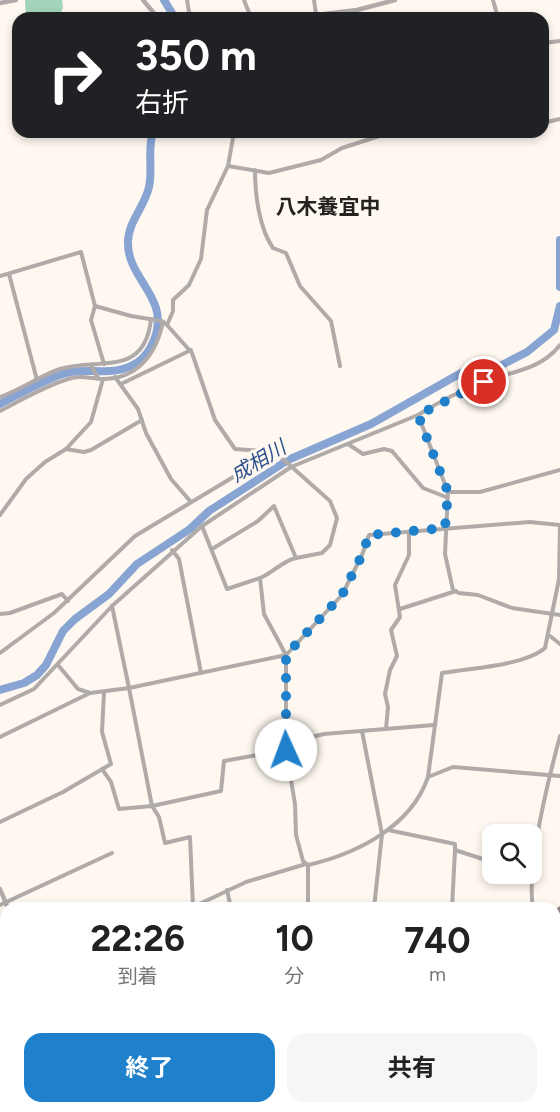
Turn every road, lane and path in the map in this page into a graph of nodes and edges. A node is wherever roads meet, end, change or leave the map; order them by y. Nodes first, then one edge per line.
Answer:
1 (16, 0) edge
2 (143, 0) edge
3 (395, 0) edge
4 (0, 3) edge
5 (153, 12) edge
6 (336, 12) edge
7 (233, 138) edge
8 (373, 138) edge
9 (228, 166) junction
10 (255, 170) junction
11 (9, 274) junction
12 (0, 276) edge
13 (95, 306) junction
14 (151, 319) junction
15 (164, 323) junction
16 (560, 345) edge
17 (190, 350) junction
18 (104, 364) junction
19 (91, 365) junction
20 (340, 366) dead end
21 (116, 376) junction
22 (99, 378) junction
23 (37, 380) junction
24 (121, 384) junction
25 (0, 397) edge
26 (0, 411) edge
27 (418, 415) junction
28 (142, 420) junction
29 (348, 444) junction
30 (66, 448) junction
31 (277, 453) junction
32 (289, 466) junction
33 (560, 470) edge
34 (447, 495) junction
35 (191, 502) junction
36 (0, 515) edge
37 (560, 525) edge
38 (202, 526) junction
39 (445, 528) junction
40 (409, 532) junction
41 (212, 549) junction
42 (172, 550) junction
43 (296, 558) junction
44 (260, 578) junction
45 (456, 591) junction
46 (68, 601) junction
47 (112, 606) junction
48 (400, 609) junction
49 (0, 614) edge
50 (552, 614) junction
51 (560, 615) edge
52 (550, 636) junction
53 (560, 644) edge
54 (0, 653) edge
55 (286, 655) junction
56 (58, 665) junction
57 (201, 674) junction
58 (129, 688) junction
59 (104, 692) junction
60 (90, 693) junction
61 (0, 705) edge
62 (434, 725) junction
63 (386, 729) junction
64 (362, 731) junction
65 (560, 735) edge
66 (0, 737) edge
67 (286, 743) junction
68 (286, 750) junction
69 (102, 769) junction
70 (549, 775) junction
71 (560, 776) edge
72 (428, 777) junction
73 (152, 806) junction
74 (0, 822) edge
75 (541, 824) edge
76 (388, 830) junction
77 (382, 834) junction
78 (455, 850) junction
79 (112, 853) dead end
80 (482, 859) edge
81 (307, 864) junction
82 (533, 884) edge
83 (227, 890) junction
84 (13, 902) edge
85 (192, 902) edge
86 (202, 902) edge
87 (230, 902) edge
88 (308, 902) edge
89 (375, 902) edge
90 (452, 902) edge
91 (533, 902) edge

1 - 4 street
2 - 5 street
3 - 6 street
7 - 9 street
8 - 10 street
9 - 10 street
9 - 15 street
10 - 20 street
11 - 12 street
11 - 13 street
11 - 23 street
13 - 14 street
13 - 18 street
14 - 15 street
14 - 18 street
15 - 17 street
15 - 21 street
16 - 27 street
17 - 24 street
17 - 31 street
18 - 19 street
19 - 22 street
19 - 23 street
21 - 22 street
21 - 24 street
22 - 26 street
22 - 30 street
23 - 25 street
24 - 28 street
27 - 29 street
27 - 34 street
28 - 30 street
28 - 35 street
29 - 32 street
29 - 34 street
30 - 36 street
31 - 32 street
31 - 35 street
32 - 38 street
32 - 43 street
33 - 34 street
34 - 39 street
35 - 46 street
37 - 39 street
37 - 50 street
38 - 41 street
38 - 42 street
39 - 40 street
39 - 45 street
40 - 48 street
40 - 55 street
41 - 43 street
41 - 44 street
42 - 47 street
42 - 57 street
43 - 44 street
44 - 55 street
45 - 48 street
45 - 50 street
46 - 49 street
46 - 54 street
47 - 56 street
47 - 58 street
48 - 63 street
50 - 51 street
50 - 52 street
52 - 53 street
52 - 62 street
55 - 57 street
55 - 67 street
56 - 60 street
56 - 61 street
57 - 58 street
58 - 59 street
58 - 73 street
59 - 60 street
59 - 69 street
60 - 66 street
62 - 63 street
62 - 72 street
63 - 64 street
64 - 67 street
64 - 77 street
65 - 70 street
67 - 68 street
68 - 73 street
68 - 81 street
69 - 73 street
69 - 74 street
70 - 71 street
70 - 72 street
70 - 75 street
72 - 76 street
73 - 85 street
76 - 77 street
76 - 78 street
77 - 81 street
77 - 89 street
78 - 80 street
78 - 90 street
79 - 84 street
81 - 83 street
81 - 88 street
82 - 91 street
83 - 86 street
83 - 87 street

